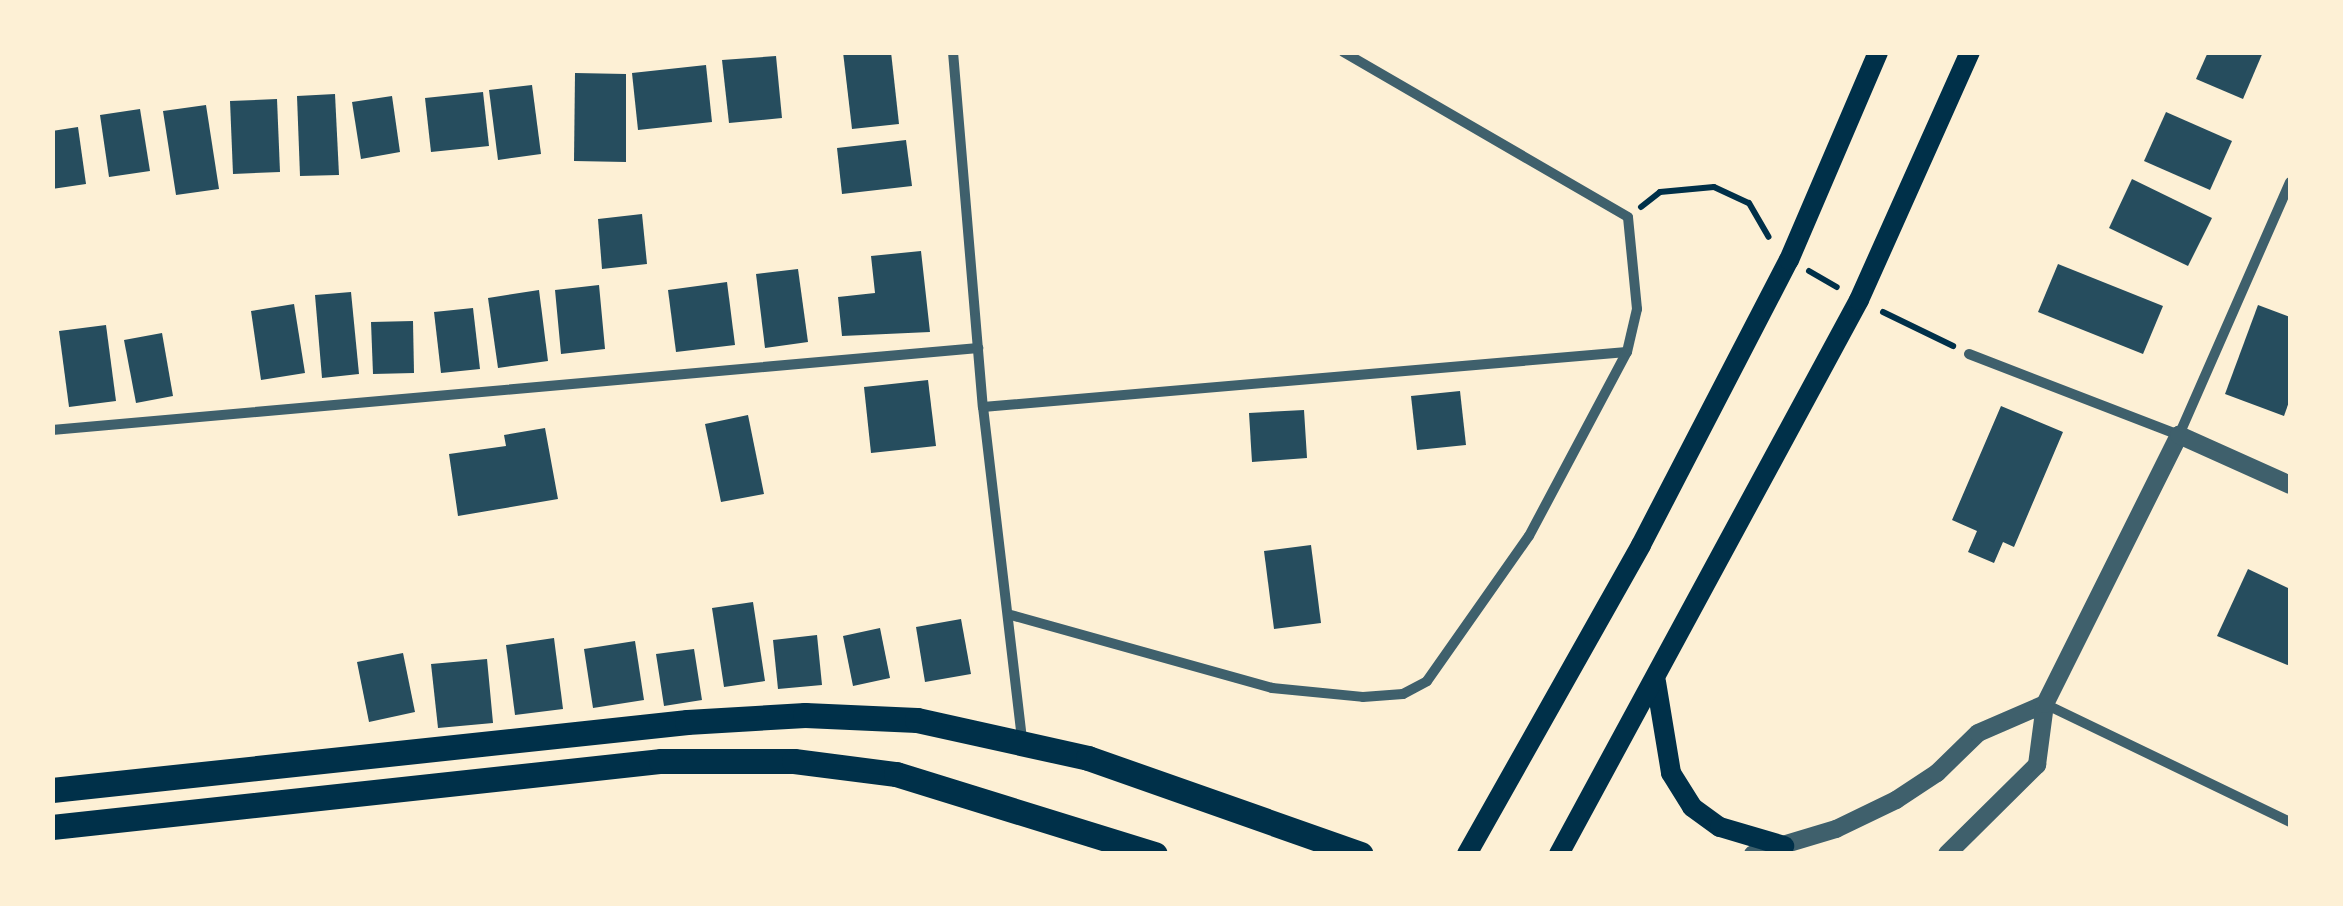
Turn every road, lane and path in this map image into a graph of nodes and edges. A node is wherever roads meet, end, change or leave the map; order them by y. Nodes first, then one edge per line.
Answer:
1 (953, 52) edge
2 (1878, 52) edge
3 (1970, 52) edge
4 (1347, 53) edge
5 (2290, 182) edge
6 (1628, 216) junction
7 (1789, 260) junction
8 (978, 348) junction
9 (1627, 352) junction
10 (1969, 354) dead end
11 (983, 407) junction
12 (52, 430) edge
13 (2180, 434) junction
14 (2290, 486) edge
15 (1011, 616) junction
16 (1656, 682) junction
17 (2045, 704) junction
18 (1022, 738) junction
19 (52, 790) edge
20 (2290, 822) edge
21 (52, 827) edge
22 (1784, 846) junction
23 (1149, 852) edge
24 (1361, 854) edge
25 (1467, 854) edge
26 (1559, 854) edge
27 (1753, 854) edge
28 (1947, 854) edge

1 - 8 street
2 - 7 main road
3 - 16 main road
4 - 6 street
5 - 13 street
6 - 7 path
6 - 9 street
7 - 25 main road
8 - 11 street
8 - 12 street
9 - 11 street
9 - 15 street
10 - 13 street
11 - 15 street
13 - 14 street
13 - 17 street
15 - 18 street
16 - 22 main road
16 - 26 main road
17 - 20 street
17 - 22 street
17 - 28 street
18 - 19 main road
18 - 24 main road
21 - 23 main road
22 - 27 street

